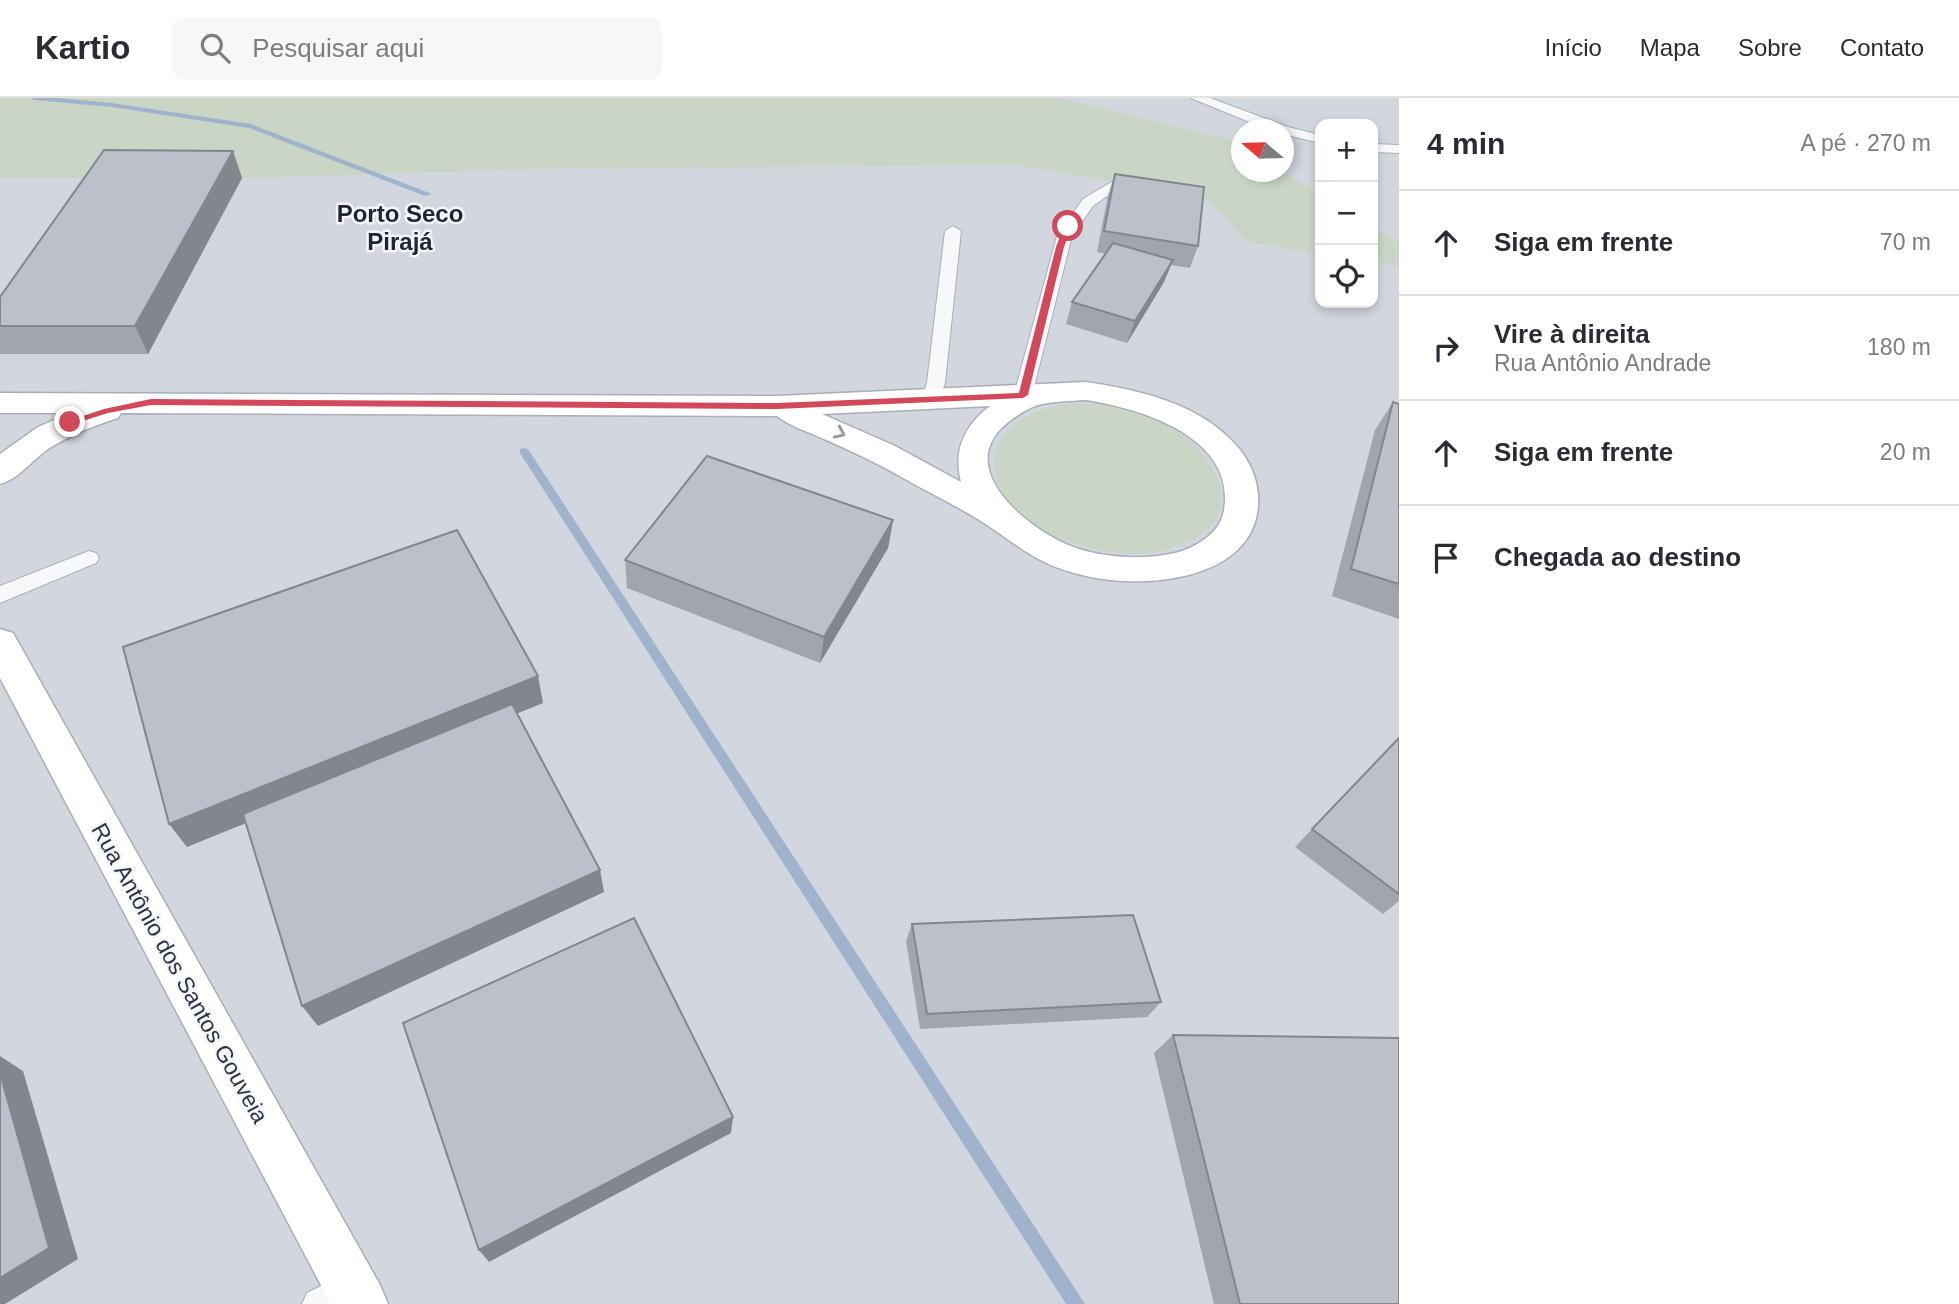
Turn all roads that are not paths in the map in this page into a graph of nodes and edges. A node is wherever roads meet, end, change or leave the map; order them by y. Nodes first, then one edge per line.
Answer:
1 (1198, 98) edge
2 (1254, 119) edge
3 (1294, 133) edge
4 (1315, 138) edge
5 (1378, 148) edge
6 (1399, 149) edge
7 (1115, 184) edge
8 (953, 231) dead end
9 (1034, 395) junction
10 (930, 400) junction
11 (151, 402) junction
12 (0, 403) edge
13 (777, 406) junction
14 (0, 473) edge
15 (1003, 521) junction
16 (89, 558) dead end
17 (0, 595) edge
18 (0, 643) edge
19 (343, 1298) edge

1 - 2 lane
3 - 4 lane
5 - 6 lane
7 - 9 lane
8 - 10 lane
9 - 10 street
9 - 15 street
9 - 15 street
10 - 13 street
11 - 12 street
11 - 13 street
11 - 14 street
13 -> 15 street
16 - 17 lane
18 - 19 street, Rua Antônio dos Santos Gouveia

